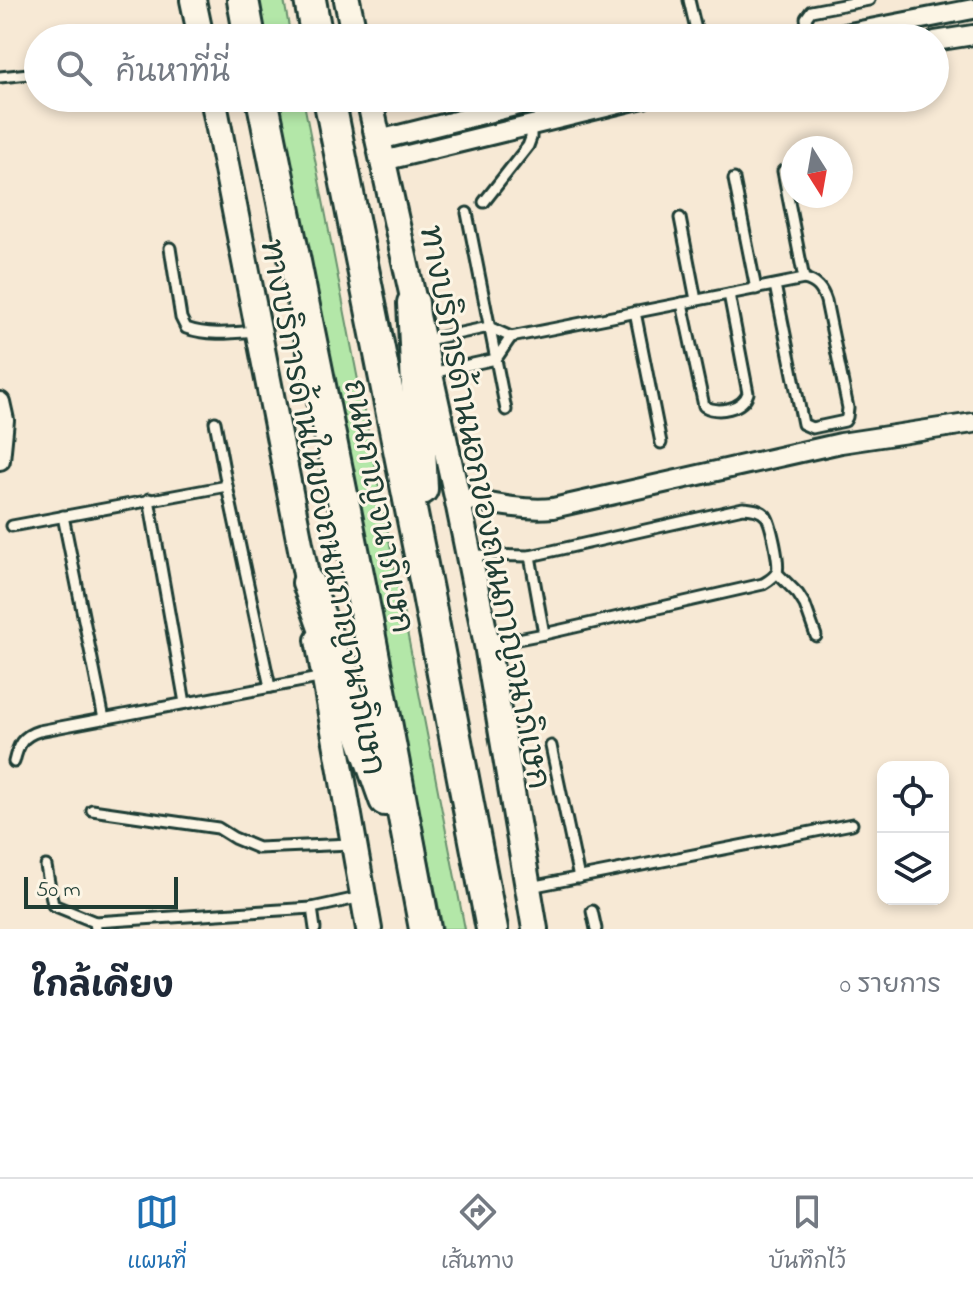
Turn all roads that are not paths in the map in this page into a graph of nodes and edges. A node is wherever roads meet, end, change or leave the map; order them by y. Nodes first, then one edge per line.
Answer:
1 (193, 0) edge
2 (243, 0) edge
3 (310, 0) edge
4 (347, 0) edge
5 (689, 0) edge
6 (869, 0) edge
7 (928, 9) edge
8 (973, 9) edge
9 (198, 24) edge
10 (247, 24) edge
11 (314, 24) edge
12 (352, 24) edge
13 (695, 24) edge
14 (807, 24) edge
15 (888, 24) edge
16 (973, 35) edge
17 (949, 39) edge
18 (24, 74) edge
19 (0, 77) edge
20 (216, 112) edge
21 (265, 112) edge
22 (332, 112) edge
23 (372, 112) edge
24 (503, 112) edge
25 (556, 112) edge
26 (531, 125) junction
27 (381, 151) junction
28 (734, 179) dead end
29 (484, 202) dead end
30 (790, 208) edge
31 (467, 213) dead end
32 (680, 218) dead end
33 (170, 248) dead end
34 (804, 279) junction
35 (775, 285) junction
36 (756, 289) junction
37 (729, 294) junction
38 (696, 300) junction
39 (413, 303) junction
40 (682, 303) junction
41 (635, 312) junction
42 (489, 327) junction
43 (259, 331) junction
44 (511, 337) junction
45 (423, 341) junction
46 (496, 359) junction
47 (430, 373) junction
48 (0, 402) edge
49 (506, 410) dead end
50 (215, 422) dead end
51 (973, 423) edge
52 (661, 443) dead end
53 (0, 460) edge
54 (227, 486) junction
55 (457, 497) junction
56 (149, 499) junction
57 (63, 516) junction
58 (12, 526) dead end
59 (469, 555) junction
60 (530, 556) junction
61 (777, 573) junction
62 (308, 583) junction
63 (427, 590) junction
64 (544, 634) junction
65 (816, 636) dead end
66 (487, 645) junction
67 (324, 677) junction
68 (270, 687) junction
69 (185, 703) junction
70 (104, 719) junction
71 (551, 746) dead end
72 (14, 762) dead end
73 (92, 810) dead end
74 (852, 824) dead end
75 (354, 844) junction
76 (46, 866) dead end
77 (579, 878) junction
78 (528, 888) junction
79 (417, 889) junction
80 (363, 896) junction
81 (312, 908) junction
82 (592, 911) dead end
83 (95, 926) edge
84 (315, 929) edge
85 (369, 929) edge
86 (425, 929) edge
87 (492, 929) edge
88 (535, 929) edge
89 (596, 929) edge

1 - 9 main road
2 - 10 highway
3 - 11 highway
4 - 12 main road
5 - 13 lane
6 - 14 lane
7 - 8 street
7 - 15 street
16 - 17 street
18 - 19 lane
20 - 43 main road, ทางบริการด้านในของถนนกาญจนาภิเษก
21 - 79 highway, ถนนกาญจนาภิเษก
22 - 63 highway, ถนนกาญจนาภิเษก
23 - 27 main road, ทางบริการด้านนอกของถนนกาญจนาภิเษก
24 - 27 street
25 - 26 street
26 - 27 street
26 - 29 lane
27 - 39 main road, ทางบริการด้านนอกของถนนกาญจนาภิเษก
28 - 36 lane
30 - 34 lane
31 - 42 lane
32 - 38 lane
33 - 43 lane
34 - 35 lane
34 - 35 lane
35 - 36 lane
36 - 37 lane
37 - 38 lane
37 - 40 lane
38 - 40 lane
39 - 45 main road, ทางบริการด้านนอกของถนนกาญจนาภิเษก
39 - 63 highway
40 - 41 lane
41 - 44 lane
41 - 52 lane
42 - 44 lane
42 - 45 lane
42 - 46 lane
43 - 62 main road, ทางบริการด้านในของถนนกาญจนาภิเษก
44 - 46 lane
45 - 47 main road, ทางบริการด้านนอกของถนนกาญจนาภิเษก
46 - 47 lane
46 - 49 lane
47 - 55 main road, ทางบริการด้านนอกของถนนกาญจนาภิเษก
48 - 53 street
50 - 54 lane
51 - 55 street
54 - 56 lane
54 - 68 lane
55 - 59 main road, ทางบริการด้านนอกของถนนกาญจนาภิเษก
56 - 57 lane
56 - 69 lane
57 - 58 lane
57 - 70 lane
59 - 60 lane
59 - 66 main road, ทางบริการด้านนอกของถนนกาญจนาภิเษก
60 - 61 lane
60 - 64 lane
61 - 64 lane
61 - 65 lane
62 - 67 main road, ทางบริการด้านในของถนนกาญจนาภิเษก
62 - 79 highway
63 - 87 highway, ถนนกาญจนาภิเษก
64 - 66 lane
66 - 78 main road, ทางบริการด้านนอกของถนนกาญจนาภิเษก
67 - 68 lane
67 - 75 main road, ทางบริการด้านในของถนนกาญจนาภิเษก
68 - 69 lane
69 - 70 lane
70 - 72 lane
71 - 77 lane
73 - 75 lane
74 - 77 lane
75 - 80 main road, ทางบริการด้านในของถนนกาญจนาภิเษก
76 - 83 lane
77 - 78 lane
78 - 88 main road, ทางบริการด้านนอกของถนนกาญจนาภิเษก
79 - 86 highway, ถนนกาญจนาภิเษก
80 - 81 lane
80 - 85 main road, ทางบริการด้านในของถนนกาญจนาภิเษก
81 - 83 lane
81 - 84 lane
82 - 89 lane

